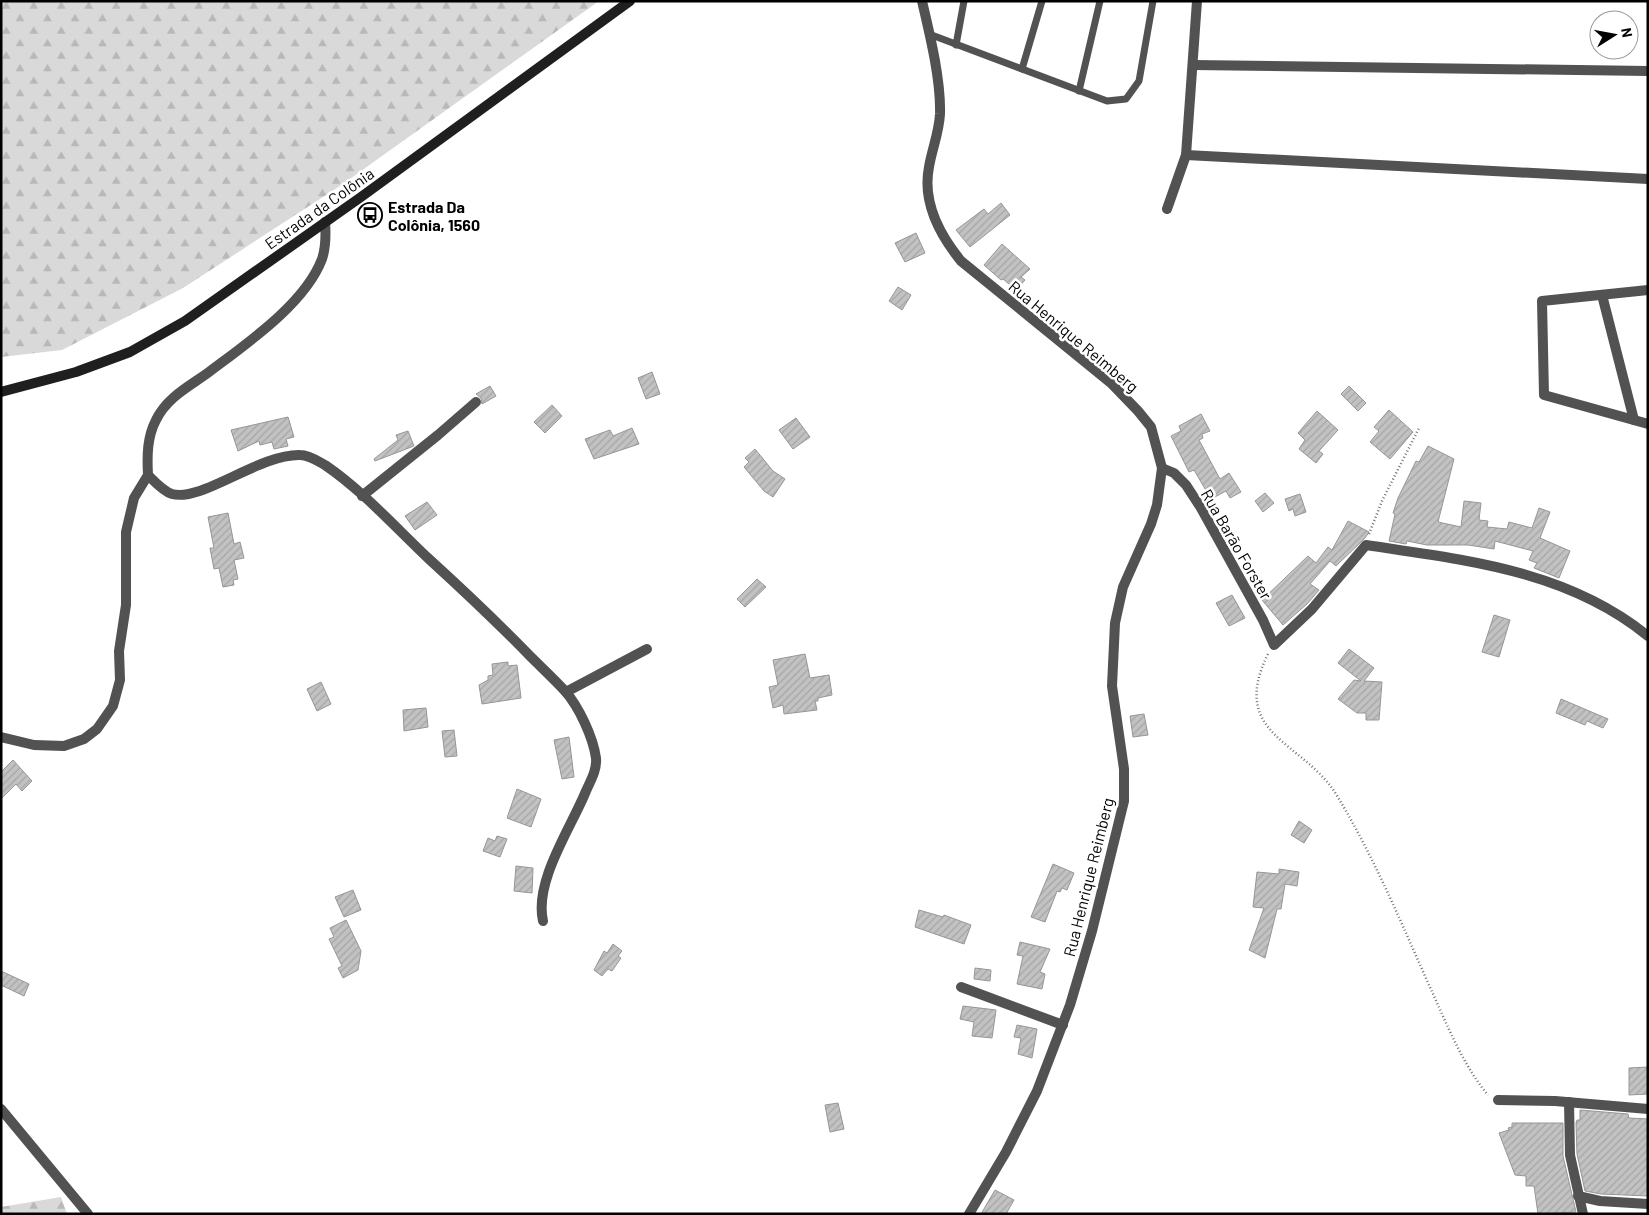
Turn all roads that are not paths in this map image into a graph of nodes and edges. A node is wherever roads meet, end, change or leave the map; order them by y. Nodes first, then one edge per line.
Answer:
1 (630, 1) edge
2 (922, 1) edge
3 (964, 1) edge
4 (1042, 1) edge
5 (1100, 1) edge
6 (1152, 1) edge
7 (1197, 1) edge
8 (929, 34) junction
9 (956, 45) junction
10 (1193, 65) junction
11 (1022, 69) junction
12 (1648, 71) edge
13 (1079, 91) junction
14 (1186, 155) junction
15 (1648, 179) edge
16 (1167, 209) dead end
17 (325, 222) junction
18 (1648, 290) edge
19 (1602, 295) junction
20 (1, 392) edge
21 (476, 402) dead end
22 (1634, 420) junction
23 (1648, 424) edge
24 (1162, 468) junction
25 (148, 475) junction
26 (362, 496) junction
27 (1648, 636) edge
28 (647, 649) dead end
29 (566, 692) junction
30 (1, 737) edge
31 (543, 921) dead end
32 (961, 987) dead end
33 (1062, 1025) junction
34 (1498, 1100) road end
35 (1569, 1102) junction
36 (1, 1108) edge
37 (1648, 1109) edge
38 (1578, 1196) junction
39 (1648, 1204) edge
40 (88, 1214) edge
41 (969, 1214) edge
42 (1583, 1214) edge

1 - 17 main road, Estrada da Colônia
2 - 8 street, Rua Henrique Reimberg
3 - 9 lane
4 - 11 lane
5 - 13 lane
6 - 13 lane
7 - 10 street
8 - 9 lane
8 - 24 street, Rua Henrique Reimberg
9 - 11 lane
10 - 12 street
10 - 14 street
11 - 13 lane
14 - 15 street
14 - 16 street
17 - 20 main road, Estrada da Colônia
17 - 25 street
18 - 19 street
19 - 22 street
19 - 22 street
21 - 26 street
22 - 23 street
24 - 27 street, Rua Barão Forster
24 - 33 street, Rua Henrique Reimberg
25 - 26 street
25 - 30 street
26 - 29 street
28 - 29 street
29 - 31 street
32 - 33 street
33 - 41 street, Rua Henrique Reimberg
34 - 35 street
35 - 37 street
35 - 38 street
36 - 40 street
38 - 39 street
38 - 42 street

